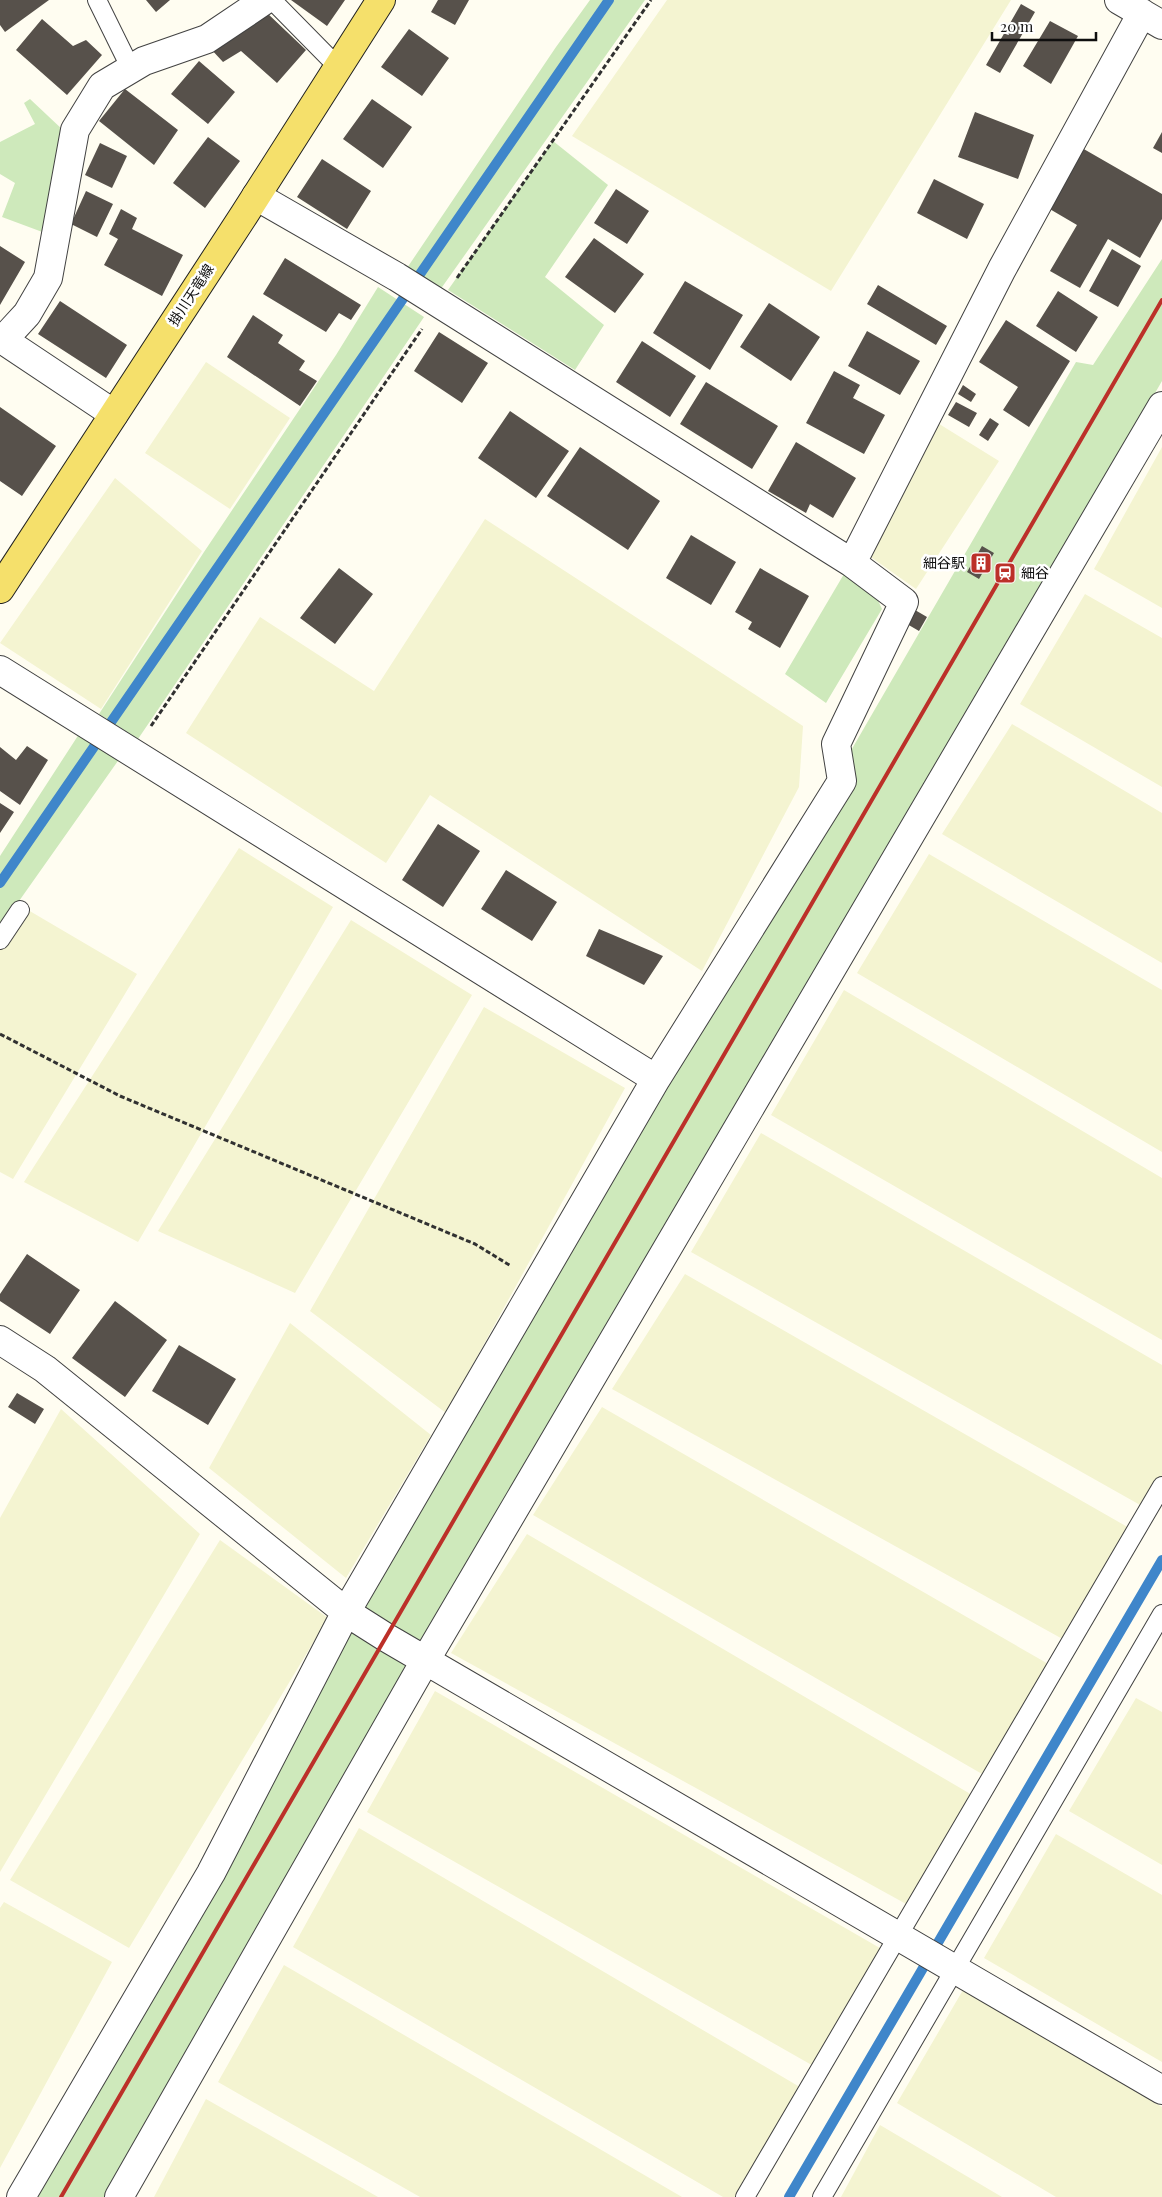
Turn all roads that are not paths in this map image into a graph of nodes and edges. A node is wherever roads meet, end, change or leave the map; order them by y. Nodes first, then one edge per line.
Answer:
1 (97, 0) edge
2 (265, 0) edge
3 (272, 0) edge
4 (381, 0) edge
5 (1141, 13) edge
6 (337, 66) junction
7 (131, 68) junction
8 (256, 196) junction
9 (2, 339) edge
10 (1162, 406) edge
11 (114, 414) junction
12 (852, 563) junction
13 (0, 589) edge
14 (0, 670) edge
15 (20, 910) dead end
16 (0, 940) edge
17 (656, 1079) junction
18 (0, 1340) edge
19 (1162, 1486) edge
20 (346, 1612) junction
21 (1162, 1614) edge
22 (426, 1661) junction
23 (906, 1941) junction
24 (954, 1969) junction
25 (1162, 2090) edge
26 (21, 2197) edge
27 (119, 2197) edge
28 (745, 2197) edge
29 (822, 2197) edge

1 - 7 lane
2 - 7 street
3 - 6 lane
4 - 6 main road, 掛川天竜線
5 - 12 street
6 - 8 main road, 掛川天竜線
7 - 9 street
8 - 11 main road, 掛川天竜線
8 - 12 street
9 - 11 street
10 - 22 street
11 - 13 main road, 掛川天竜線
12 - 17 street
14 - 17 street
15 - 16 lane
17 - 20 street
18 - 20 street
19 - 23 lane
20 - 22 street
20 - 26 street
21 - 24 lane
22 - 23 street
22 - 27 street
23 - 24 street
23 - 28 lane
24 - 25 street
24 - 29 lane

